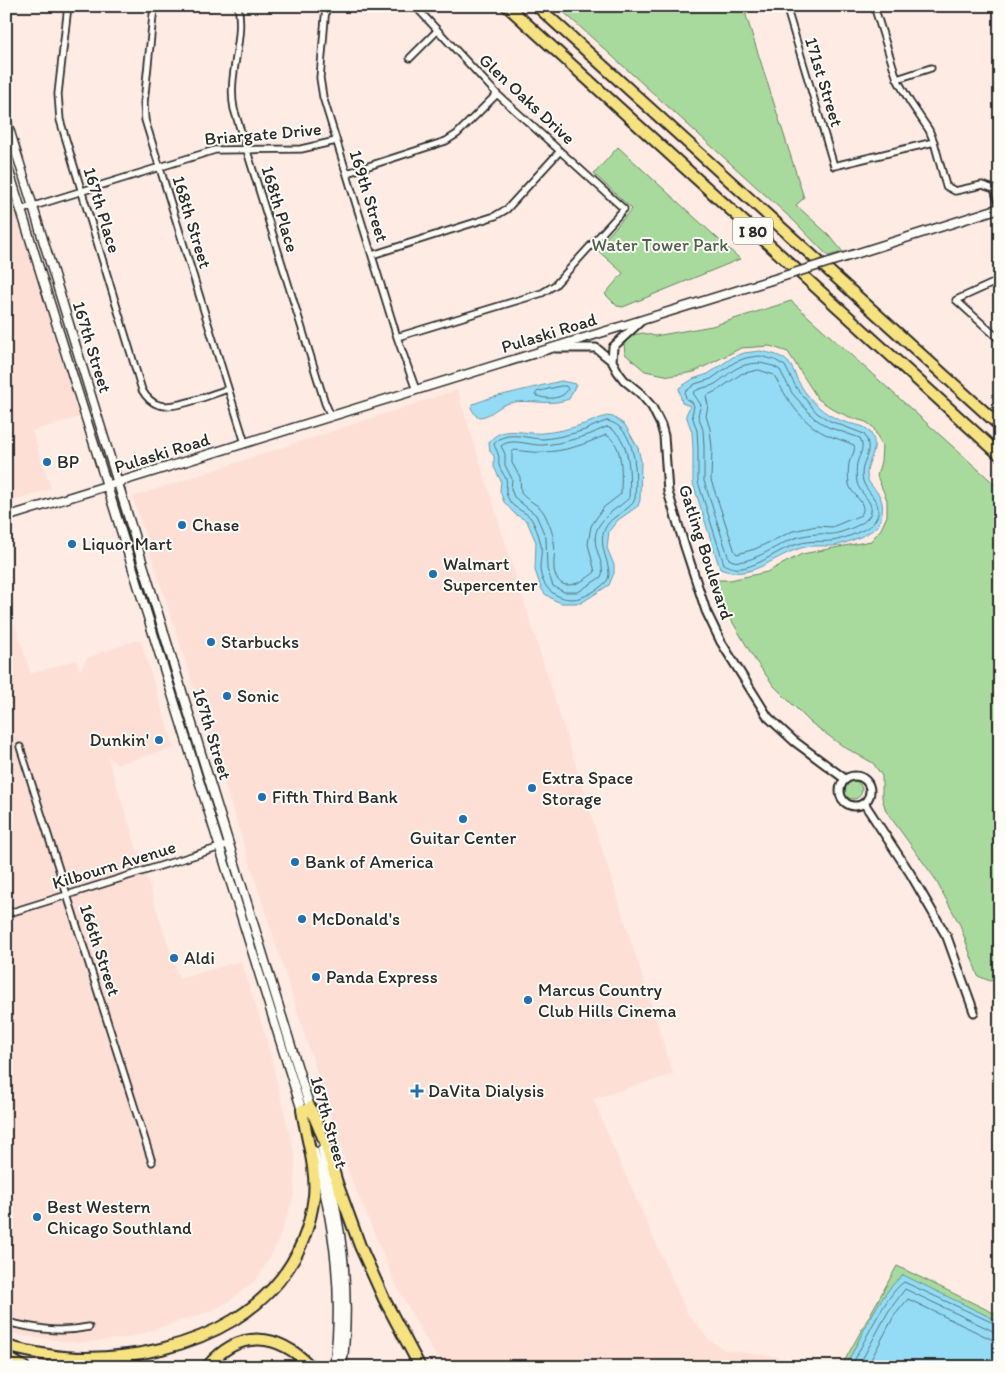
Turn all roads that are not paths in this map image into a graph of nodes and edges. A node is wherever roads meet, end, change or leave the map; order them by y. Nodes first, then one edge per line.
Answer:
1 (68, 6) edge
2 (176, 6) edge
3 (238, 6) edge
4 (326, 6) edge
5 (415, 6) edge
6 (507, 6) edge
7 (537, 6) edge
8 (786, 6) edge
9 (874, 6) edge
10 (154, 7) edge
11 (437, 31) junction
12 (410, 58) dead end
13 (931, 68) dead end
14 (897, 79) junction
15 (496, 94) junction
16 (7, 124) edge
17 (336, 141) junction
18 (934, 142) junction
19 (246, 150) junction
20 (560, 151) junction
21 (6, 162) edge
22 (159, 167) junction
23 (347, 173) junction
24 (81, 191) junction
25 (33, 206) junction
26 (1000, 208) edge
27 (21, 210) junction
28 (372, 255) junction
29 (1000, 280) edge
30 (641, 321) junction
31 (397, 337) junction
32 (1000, 340) edge
33 (549, 348) junction
34 (612, 361) junction
35 (228, 389) junction
36 (416, 390) junction
37 (331, 416) junction
38 (1000, 426) edge
39 (245, 443) junction
40 (1000, 455) edge
41 (118, 482) junction
42 (107, 486) junction
43 (6, 517) edge
44 (20, 747) dead end
45 (845, 779) junction
46 (864, 803) junction
47 (230, 844) junction
48 (219, 848) junction
49 (67, 896) junction
50 (6, 914) edge
51 (974, 1012) dead end
52 (306, 1108) junction
53 (152, 1162) dead end
54 (6, 1322) edge
55 (90, 1327) dead end
56 (6, 1346) edge
57 (6, 1357) edge
58 (24, 1367) edge
59 (207, 1367) edge
60 (311, 1367) edge
61 (334, 1367) edge
62 (342, 1367) edge
63 (420, 1367) edge

1 - 24 street, 167th Place
2 - 10 street
3 - 19 street, 168th Place
4 - 17 street, 169th Street
5 - 11 street, Glen Oaks Drive
6 - 40 highway, I 80
7 - 38 highway, I 80
8 - 18 street, 171st Street
9 - 14 street
10 - 22 street, 168th Street
11 - 12 street
11 - 15 street, Glen Oaks Drive
13 - 14 street
14 - 18 street
15 - 20 street, Glen Oaks Drive
15 - 23 street
16 - 25 main road, 167th Street
17 - 19 street, Briargate Drive
17 - 23 street, 169th Street
18 - 26 street
19 - 22 street, Briargate Drive
19 - 37 street, 168th Place
20 - 28 street
20 - 31 street, Glen Oaks Drive
21 - 27 main road, 167th Street
22 - 24 street, Briargate Drive
22 - 35 street, 168th Street
23 - 28 street, 169th Street
24 - 25 street, Briargate Drive
24 - 35 street, 167th Place
25 - 27 street, Briargate Drive
25 - 41 main road, 167th Street
26 - 30 main road, Pulaski Road, bridge
27 - 42 main road, 167th Street
28 - 31 street, 169th Street
29 - 32 street
30 - 33 main road, Pulaski Road
30 - 34 street
31 - 36 street, 169th Street
33 - 34 street, Gatling Boulevard
33 - 36 main road, Pulaski Road
34 - 45 street, Gatling Boulevard
35 - 39 street, 168th Street
36 - 37 main road, Pulaski Road
37 - 39 main road, Pulaski Road
39 - 41 main road, Pulaski Road
41 - 42 main road, Pulaski Road
41 - 47 main road, 167th Street
42 - 43 main road, Pulaski Road
42 - 48 main road, 167th Street
44 - 49 street, 166th Street
45 - 46 street
45 - 46 street
46 - 51 street
47 - 48 street, Kilbourn Avenue
47 - 52 main road, 167th Street
48 - 49 street, Kilbourn Avenue
48 - 52 main road, 167th Street
49 - 50 street, Kilbourn Avenue
49 - 53 street, 166th Street
52 - 56 highway
52 - 61 main road, 167th Street
52 - 62 main road, 167th Street
52 - 63 highway
54 - 55 street
57 - 58 highway
59 - 60 highway

